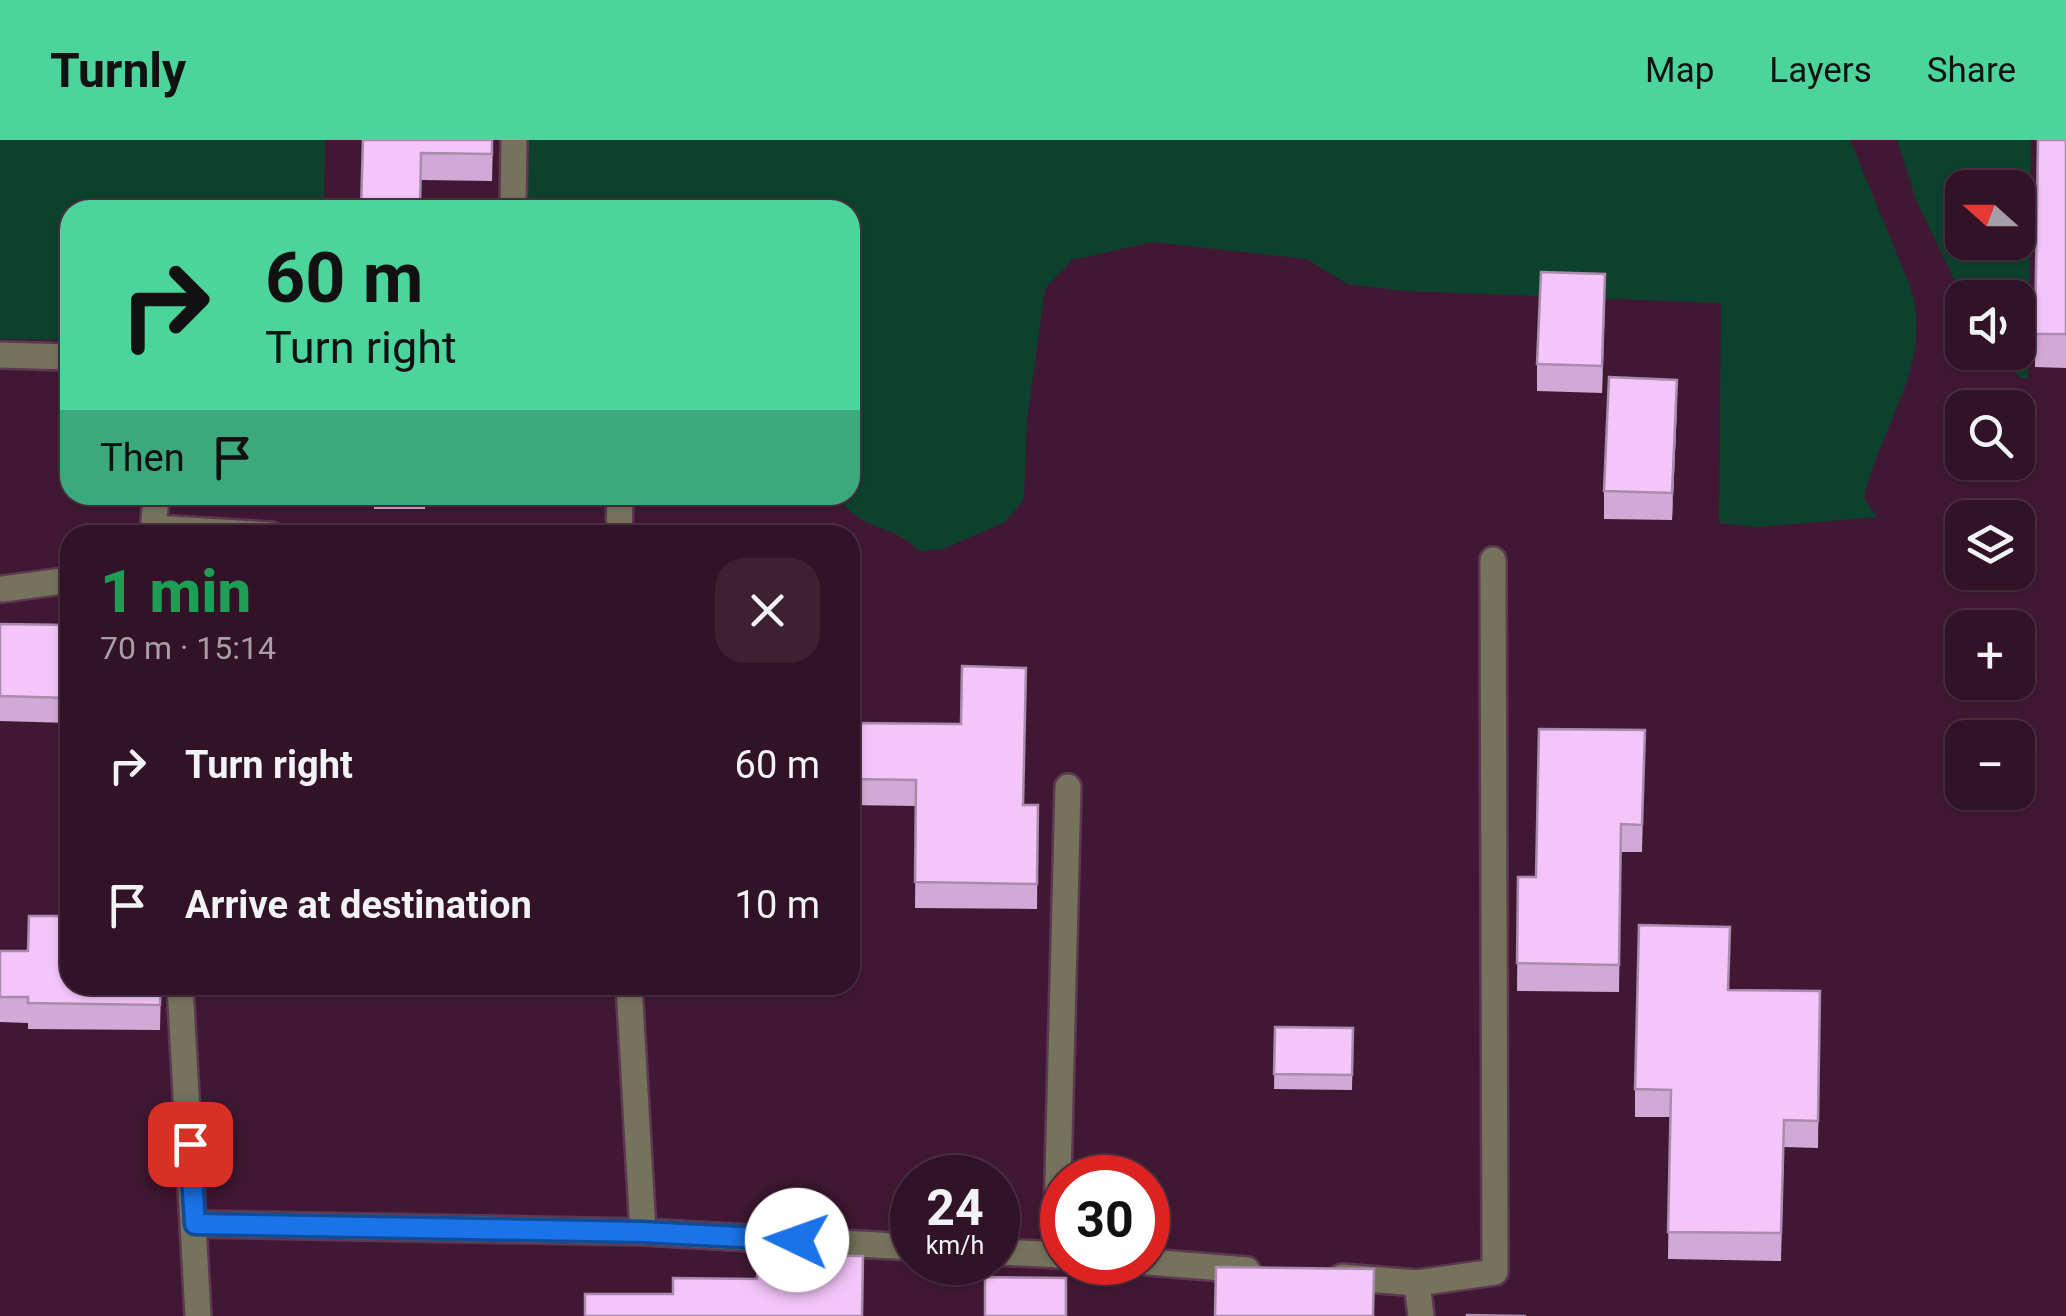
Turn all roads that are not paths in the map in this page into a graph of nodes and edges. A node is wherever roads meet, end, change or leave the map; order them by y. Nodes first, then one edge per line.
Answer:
1 (514, 140) edge
2 (512, 200) edge
3 (0, 355) edge
4 (60, 357) edge
5 (1493, 560) dead end
6 (60, 581) edge
7 (4, 589) dead end
8 (1068, 787) dead end
9 (181, 995) edge
10 (630, 995) edge
11 (1061, 1155) edge
12 (195, 1224) junction
13 (643, 1232) junction
14 (890, 1246) edge
15 (1170, 1264) edge
16 (1282, 1272) edge
17 (1320, 1276) edge
18 (1416, 1283) junction
19 (198, 1316) edge
20 (1421, 1316) edge

1 - 2 street
3 - 4 street
5 - 18 street
6 - 7 street
8 - 11 street
9 - 12 street
10 - 13 street
12 - 13 street
12 - 19 street
13 - 14 street
15 - 16 street
17 - 18 street
18 - 20 street

